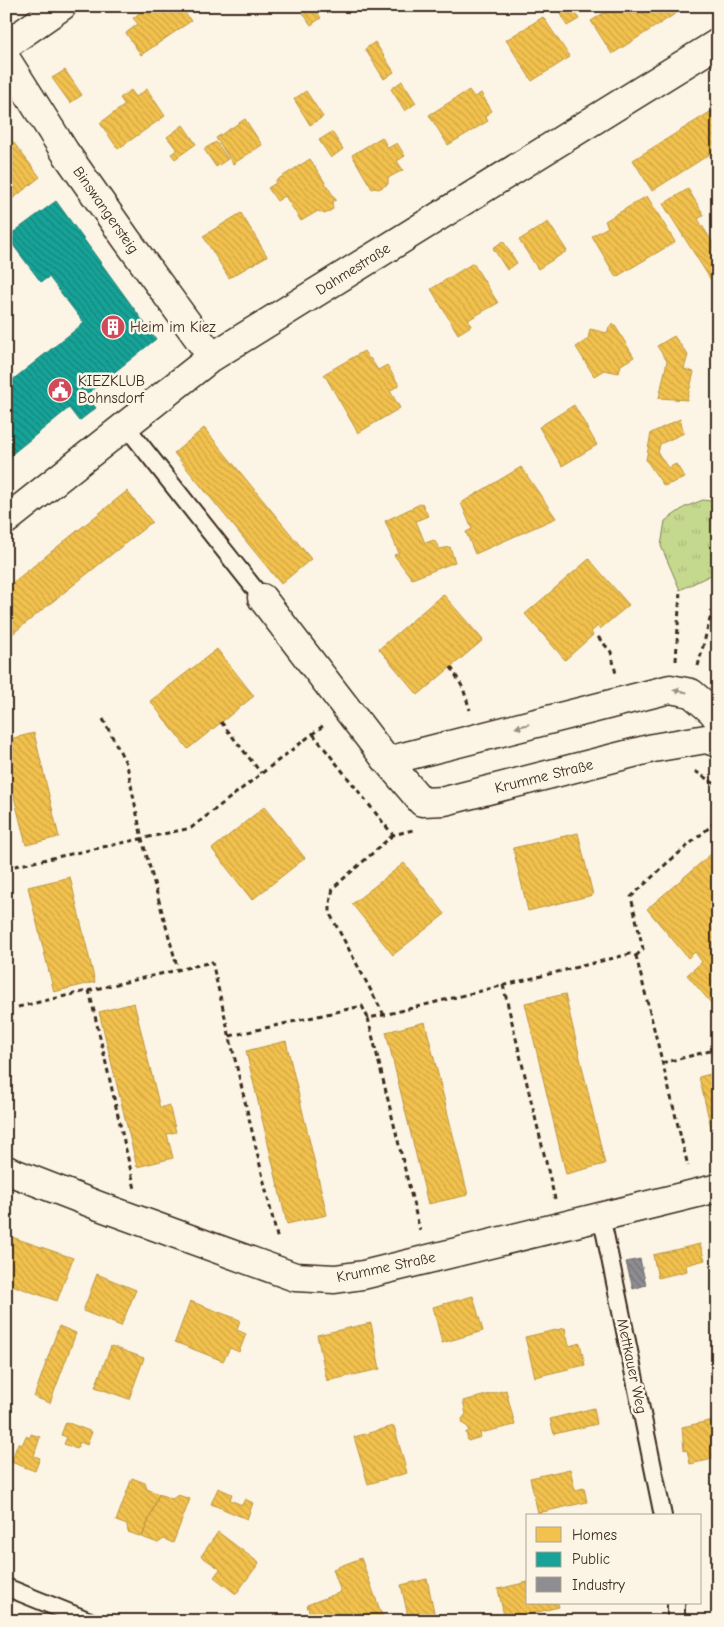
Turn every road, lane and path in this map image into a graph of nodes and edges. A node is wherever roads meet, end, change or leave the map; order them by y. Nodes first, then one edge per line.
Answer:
1 (62, 6) edge
2 (718, 43) edge
3 (6, 45) edge
4 (6, 59) edge
5 (212, 357) junction
6 (125, 425) junction
7 (6, 520) edge
8 (680, 590) dead end
9 (262, 598) joint
10 (718, 612) edge
11 (598, 637) dead end
12 (451, 667) dead end
13 (684, 692) junction
14 (623, 701) junction
15 (346, 707) junction
16 (103, 719) dead end
17 (718, 719) edge
18 (221, 722) dead end
19 (477, 737) junction
20 (718, 742) edge
21 (387, 761) junction
22 (262, 773) junction
23 (718, 820) edge
24 (393, 835) dead end
25 (142, 839) junction
26 (6, 868) edge
27 (636, 956) junction
28 (178, 970) junction
29 (503, 986) junction
30 (89, 990) junction
31 (18, 1007) dead end
32 (384, 1015) junction
33 (368, 1018) junction
34 (230, 1036) junction
35 (718, 1049) edge
36 (662, 1063) junction
37 (689, 1169) dead end
38 (6, 1170) edge
39 (718, 1188) edge
40 (135, 1189) dead end
41 (556, 1202) dead end
42 (600, 1216) junction
43 (421, 1234) dead end
44 (279, 1244) dead end
45 (663, 1514) edge
46 (6, 1587) edge
47 (676, 1604) edge
48 (90, 1621) edge
49 (676, 1621) edge

1 - 3 street
2 - 5 street, Dahmestraße
4 - 5 street, Binswangersteig
5 - 6 street, Dahmestraße
6 - 7 street, Dahmestraße
6 - 9 lane
8 - 13 path
9 - 15 street, Krumme Straße
10 - 13 path
11 - 14 path
12 - 19 path
13 -> 14 street
13 - 17 street
14 -> 19 street
15 - 21 street, Krumme Straße
15 - 22 path
16 - 25 path
18 - 22 path
19 - 21 street
20 - 21 street, Krumme Straße
22 - 25 path
23 - 27 path
24 - 32 path
25 - 26 path
25 - 28 path
27 - 29 path
27 - 36 path
28 - 30 path
28 - 34 path
29 - 32 path
29 - 41 path
30 - 31 path
30 - 40 path
32 - 33 path
33 - 34 path
33 - 43 path
34 - 44 path
35 - 36 path
36 - 37 path
38 - 42 street, Krumme Straße
39 - 42 street, Krumme Straße
42 - 45 lane, Mettkauer Weg
46 - 48 lane
47 - 49 lane

